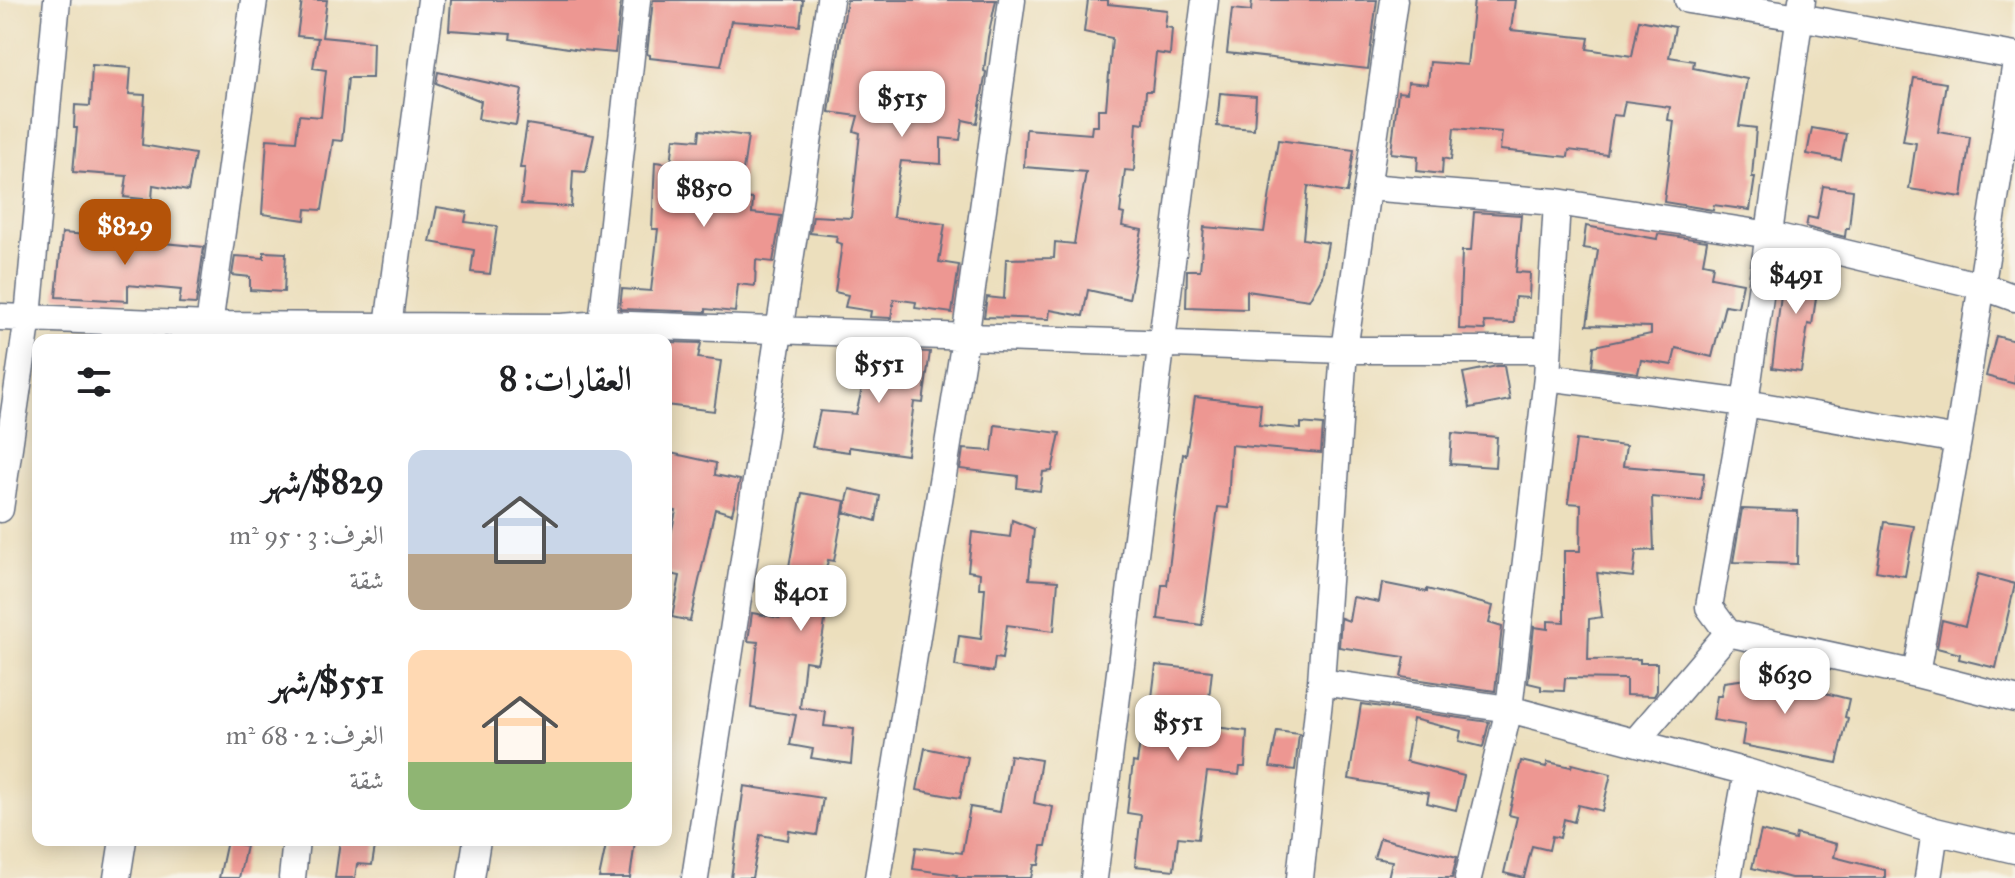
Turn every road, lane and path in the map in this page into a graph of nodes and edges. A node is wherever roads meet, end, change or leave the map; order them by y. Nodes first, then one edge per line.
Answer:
1 (57, 0) edge
2 (254, 0) edge
3 (431, 0) edge
4 (637, 0) edge
5 (830, 0) edge
6 (1012, 0) edge
7 (1205, 0) edge
8 (1394, 0) edge
9 (1688, 0) edge
10 (1800, 8) edge
11 (2015, 56) edge
12 (2015, 68) edge
13 (1367, 187) junction
14 (1557, 202) junction
15 (1770, 235) junction
16 (1982, 286) junction
17 (2015, 298) edge
18 (0, 317) edge
19 (28, 317) junction
20 (602, 324) junction
21 (388, 326) junction
22 (209, 332) edge
23 (355, 332) edge
24 (781, 332) junction
25 (560, 333) edge
26 (965, 339) junction
27 (1160, 344) junction
28 (1344, 350) junction
29 (1547, 350) junction
30 (1547, 377) junction
31 (1745, 403) junction
32 (1958, 440) junction
33 (0, 509) edge
34 (1728, 633) junction
35 (1916, 674) junction
36 (1321, 682) junction
37 (2015, 699) edge
38 (1509, 709) junction
39 (1635, 742) junction
40 (1747, 772) junction
41 (1935, 831) junction
42 (122, 846) edge
43 (295, 846) edge
44 (476, 846) edge
45 (2015, 850) edge
46 (117, 878) edge
47 (292, 878) edge
48 (471, 878) edge
49 (695, 878) edge
50 (878, 878) edge
51 (1094, 878) edge
52 (1300, 878) edge
53 (1468, 878) edge
54 (1728, 878) edge
55 (1928, 878) edge

1 - 19 street
2 - 22 street
3 - 21 street
4 - 20 street
5 - 24 street
6 - 26 street
7 - 27 street
8 - 13 street
9 - 10 street
10 - 11 street
10 - 15 street
12 - 16 street
13 - 14 street
13 - 28 street
14 - 15 street
14 - 29 street
15 - 16 street
15 - 31 street
16 - 17 street
16 - 32 street
18 - 19 street
19 - 22 street
19 - 33 street
20 - 24 street
20 - 25 street
21 - 23 street
21 - 25 street
22 - 23 street
24 - 26 street
24 - 49 street
26 - 27 street
26 - 50 street
27 - 28 street
27 - 51 street
28 - 29 street
28 - 36 street
29 - 30 street
30 - 31 street
30 - 38 street
31 - 32 street
31 - 34 street
32 - 35 street
34 - 35 street
34 - 39 street
35 - 37 street
36 - 38 street
36 - 52 street
38 - 39 street
38 - 53 street
39 - 40 street
40 - 41 street
40 - 54 street
41 - 45 street
41 - 55 street
42 - 46 street
43 - 47 street
44 - 48 street

